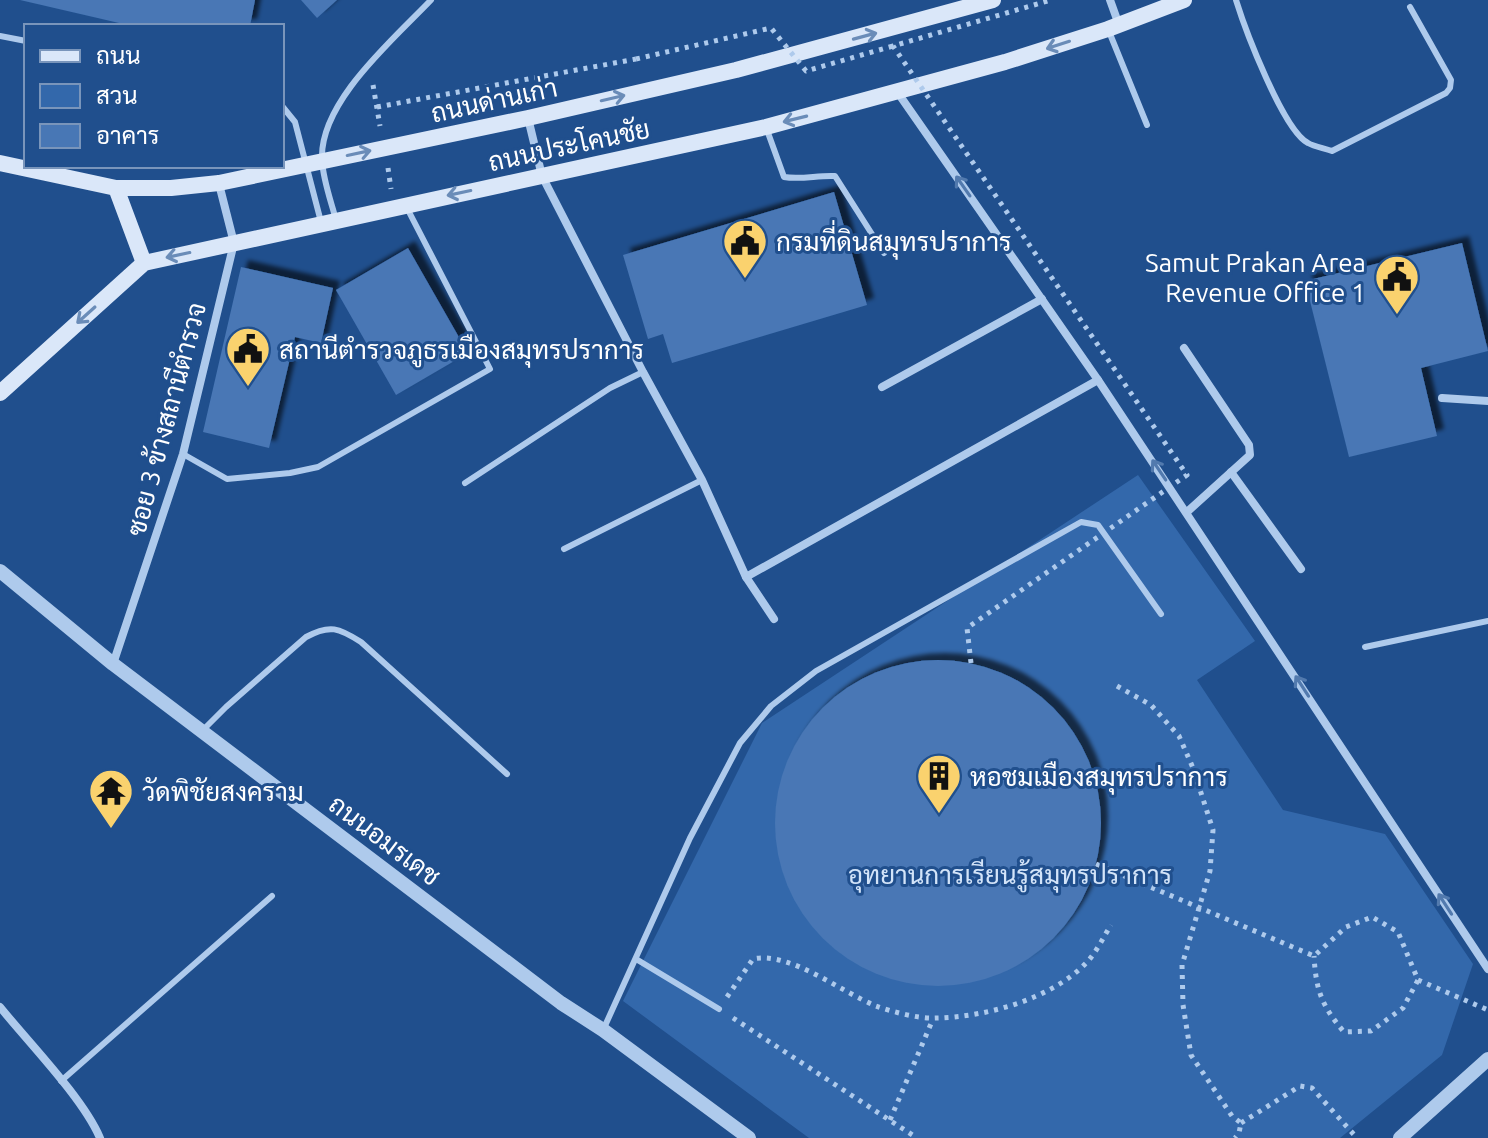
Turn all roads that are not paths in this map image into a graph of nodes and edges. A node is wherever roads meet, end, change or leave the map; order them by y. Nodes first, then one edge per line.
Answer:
1 (431, 0) edge
2 (993, 0) edge
3 (1110, 0) edge
4 (1184, 0) edge
5 (1236, 0) edge
6 (1410, 7) dead end
7 (1113, 27) junction
8 (0, 36) edge
9 (24, 41) edge
10 (898, 93) junction
11 (284, 108) edge
12 (528, 118) junction
13 (1147, 125) dead end
14 (766, 127) junction
15 (315, 162) junction
16 (0, 163) edge
17 (542, 176) junction
18 (219, 183) junction
19 (116, 188) junction
20 (405, 205) junction
21 (329, 222) junction
22 (234, 243) junction
23 (884, 253) dead end
24 (144, 263) junction
25 (1042, 299) junction
26 (1184, 348) dead end
27 (643, 372) junction
28 (1098, 380) junction
29 (882, 387) dead end
30 (0, 393) edge
31 (1442, 398) dead end
32 (1488, 401) edge
33 (183, 454) junction
34 (1231, 472) junction
35 (702, 480) junction
36 (465, 483) dead end
37 (1187, 512) junction
38 (564, 549) dead end
39 (1301, 569) dead end
40 (0, 571) edge
41 (746, 577) junction
42 (1161, 614) dead end
43 (774, 619) dead end
44 (1488, 621) edge
45 (1365, 647) dead end
46 (113, 664) junction
47 (202, 731) junction
48 (507, 774) dead end
49 (272, 896) dead end
50 (636, 959) junction
51 (1488, 969) edge
52 (0, 1007) edge
53 (719, 1009) road end
54 (603, 1030) junction
55 (1488, 1059) edge
56 (61, 1081) junction
57 (100, 1138) edge
58 (749, 1138) edge
59 (1400, 1138) edge

1 - 15 lane
12 -> 2 main road, ถนนด่านเก่า
3 - 7 street
4 - 7 main road, ถนนประโคนชัย
5 - 6 lane
7 -> 10 main road, ถนนประโคนชัย
7 - 13 lane
8 - 9 lane
10 -> 14 main road, ถนนประโคนชัย
25 -> 10 street
11 - 15 lane
15 -> 12 main road, ถนนด่านเก่า
12 - 17 street
14 - 17 main road, ถนนประโคนชัย
14 - 23 lane
15 - 18 main road, ถนนด่านเก่า
15 - 21 lane
15 - 21 lane
16 - 19 main road, ถนนด่านเก่า
17 -> 20 main road, ถนนประโคนชัย
17 - 27 street
18 - 19 main road, ถนนด่านเก่า
18 - 22 street, ซอย 3 ข้างสถานีตำรวจ
19 - 24 main road
20 - 21 main road, ถนนประโคนชัย
20 - 33 lane
21 - 22 main road, ถนนประโคนชัย
22 -> 24 main road, ถนนประโคนชัย
22 - 33 street, ซอย 3 ข้างสถานีตำรวจ
24 -> 30 main road, ถนนประโคนชัย
25 - 28 street
25 - 29 street
26 - 34 street
27 - 35 street
27 - 36 lane
37 -> 28 street
28 - 41 street
31 - 32 street
33 - 46 street, ซอย 3 ข้างสถานีตำรวจ
34 - 37 street
34 - 39 street
35 - 38 lane
35 - 41 street
51 -> 37 street
40 - 46 street, ถนนอมรเดช
41 - 43 street
42 - 50 lane
44 - 45 lane
46 - 47 street, ถนนอมรเดช
47 - 48 lane
47 - 54 street, ถนนอมรเดช
49 - 56 lane
50 - 53 lane
50 - 54 lane
52 - 56 street
54 - 58 street, ถนนอมรเดช
55 - 59 street
56 - 57 street

